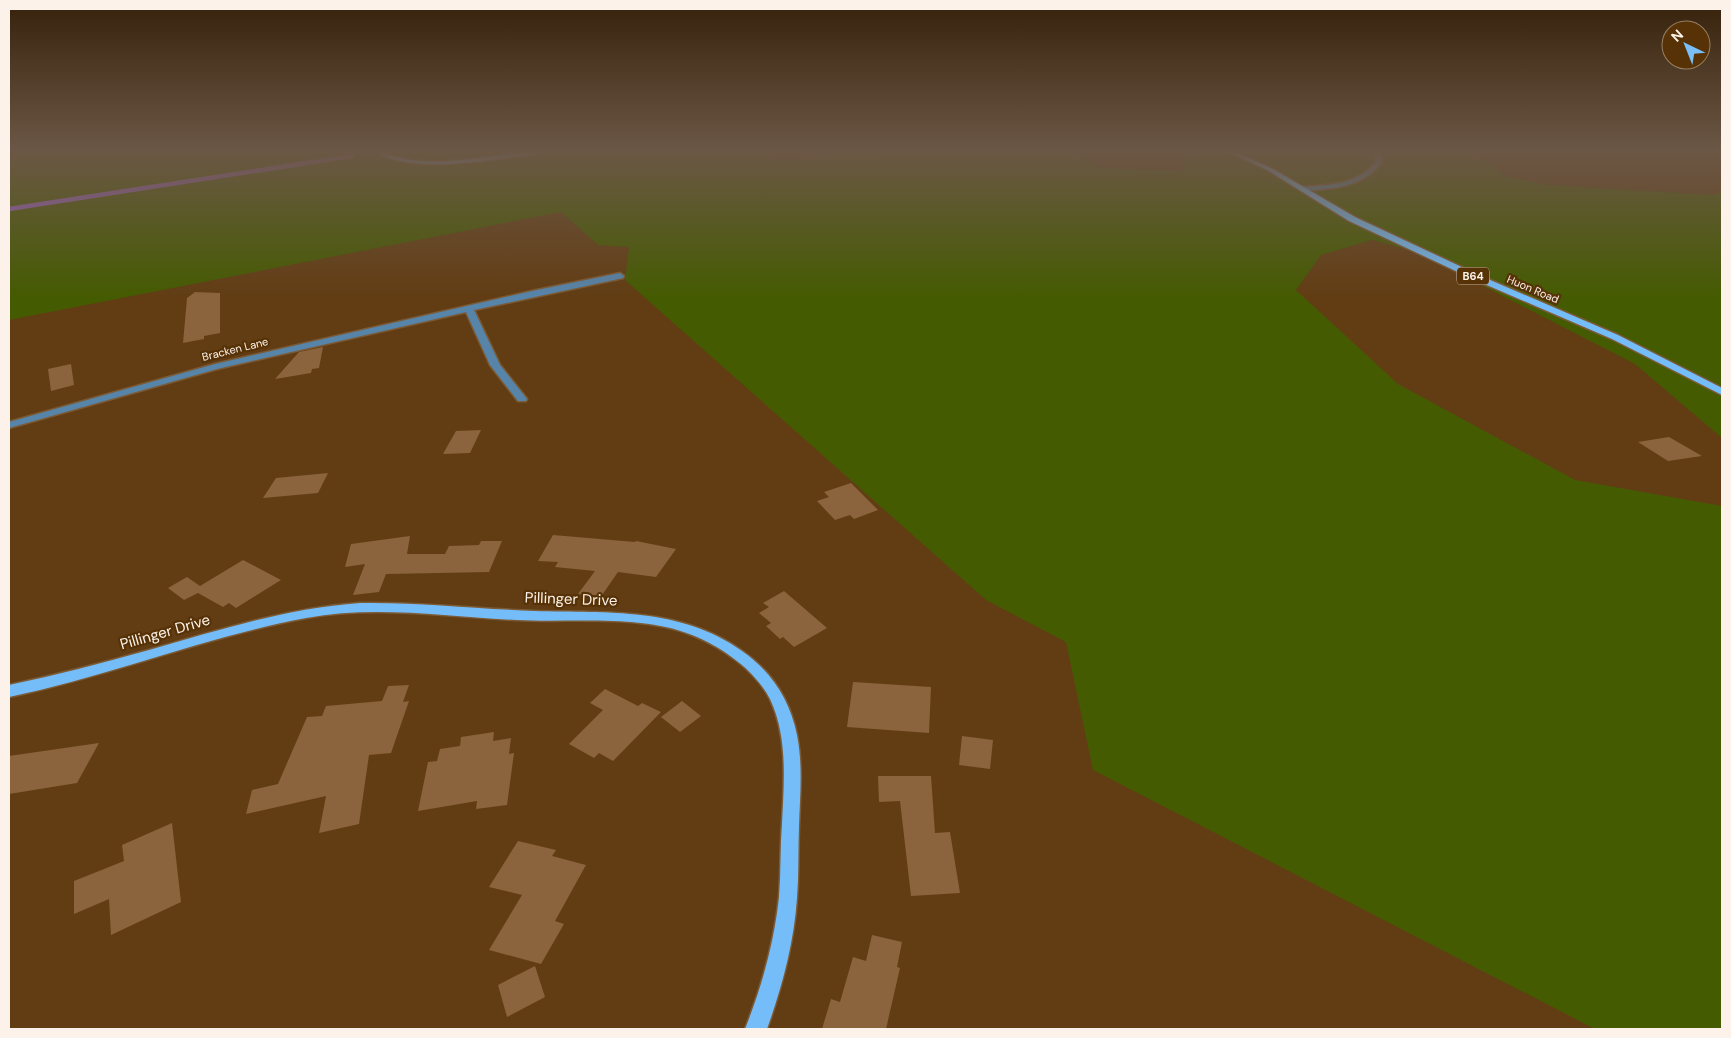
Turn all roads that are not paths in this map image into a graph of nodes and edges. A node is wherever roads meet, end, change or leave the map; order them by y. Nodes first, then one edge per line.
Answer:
1 (1319, 199) edge
2 (620, 276) dead end
3 (469, 309) junction
4 (1722, 392) edge
5 (522, 398) dead end
6 (9, 425) edge
7 (9, 691) edge
8 (756, 1029) edge

1 - 4 main road, Huon Road / B64
2 - 3 street, Bracken Lane
3 - 5 street
3 - 6 street, Bracken Lane
7 - 8 main road, Pillinger Drive

